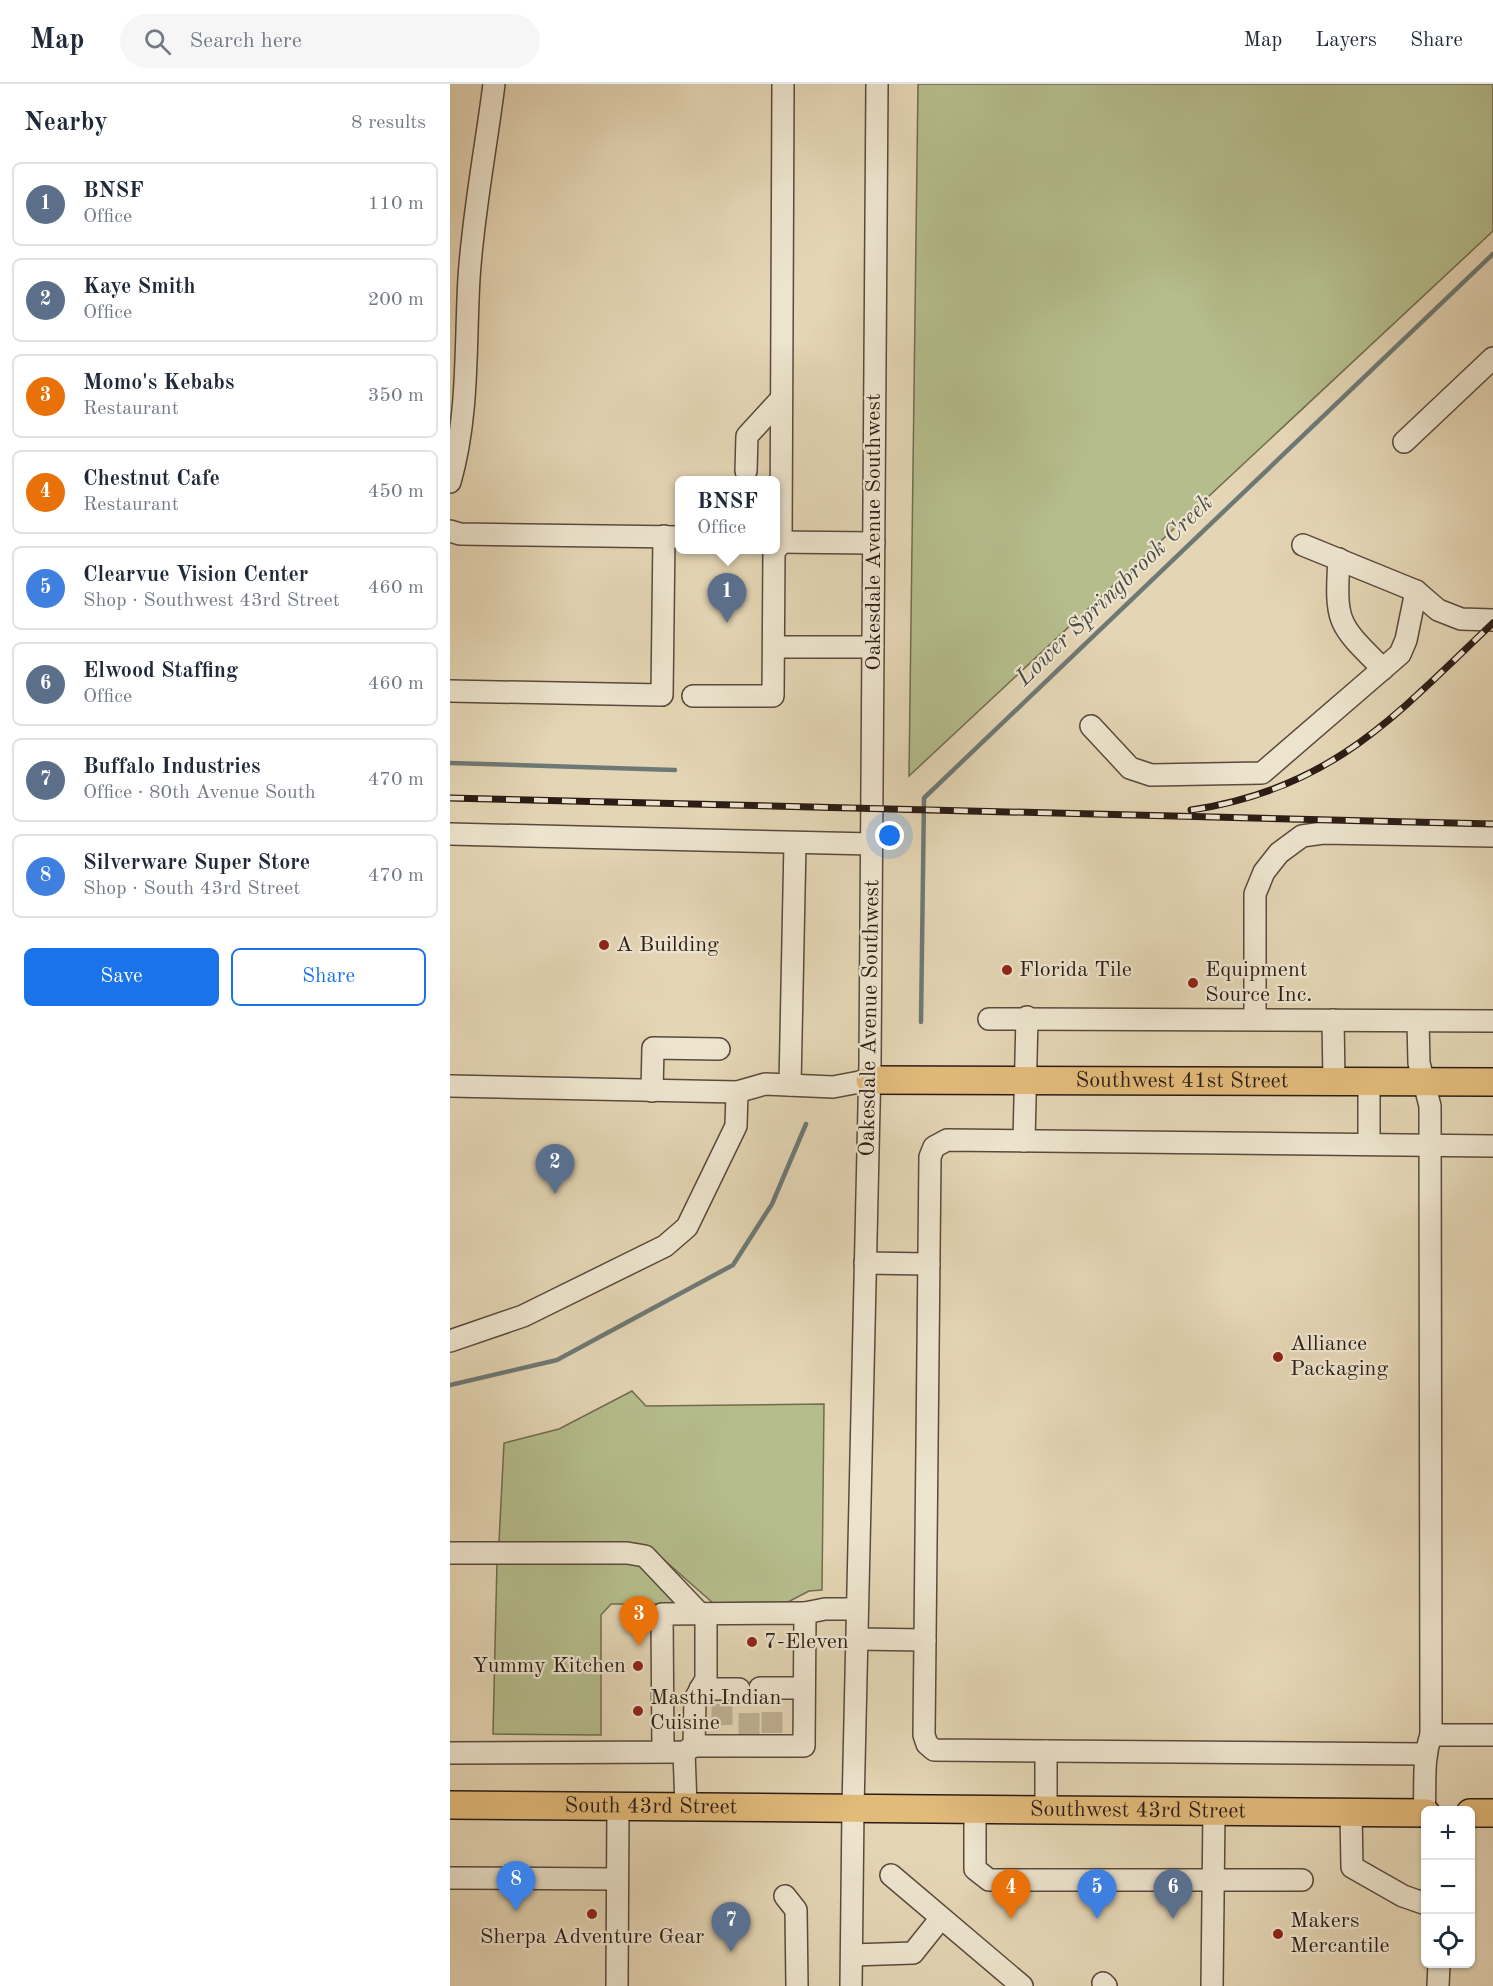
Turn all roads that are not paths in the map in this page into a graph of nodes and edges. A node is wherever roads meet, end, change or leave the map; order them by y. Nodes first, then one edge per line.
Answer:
1 (494, 84) edge
2 (783, 84) edge
3 (877, 84) edge
4 (1493, 358) edge
5 (781, 399) junction
6 (1404, 442) dead end
7 (746, 471) dead end
8 (779, 476) edge
9 (450, 482) edge
10 (450, 531) edge
11 (671, 536) edge
12 (780, 542) edge
13 (874, 543) junction
14 (1303, 545) dead end
15 (774, 554) edge
16 (1339, 559) junction
17 (1416, 591) junction
18 (1493, 620) edge
19 (774, 647) junction
20 (873, 647) junction
21 (1383, 669) junction
22 (450, 691) edge
23 (693, 696) dead end
24 (1091, 726) dead end
25 (450, 834) edge
26 (1493, 836) edge
27 (795, 843) junction
28 (872, 844) junction
29 (1027, 1017) junction
30 (989, 1019) dead end
31 (1255, 1019) junction
32 (1333, 1020) junction
33 (1418, 1021) junction
34 (1493, 1021) edge
35 (719, 1049) dead end
36 (870, 1080) junction
37 (1024, 1080) junction
38 (1334, 1081) junction
39 (1370, 1082) junction
40 (1422, 1082) junction
41 (1493, 1082) edge
42 (790, 1085) junction
43 (450, 1086) edge
44 (652, 1091) junction
45 (738, 1092) junction
46 (1024, 1141) junction
47 (1370, 1144) junction
48 (1430, 1145) junction
49 (1493, 1146) edge
50 (865, 1263) junction
51 (929, 1264) junction
52 (450, 1341) edge
53 (450, 1553) edge
54 (857, 1610) junction
55 (805, 1613) junction
56 (703, 1614) junction
57 (857, 1639) junction
58 (925, 1640) junction
59 (804, 1688) junction
60 (700, 1689) junction
61 (1493, 1735) edge
62 (1427, 1745) junction
63 (689, 1749) junction
64 (1046, 1751) junction
65 (663, 1752) junction
66 (450, 1753) edge
67 (450, 1805) edge
68 (618, 1806) junction
69 (686, 1806) junction
70 (1425, 1806) edge
71 (853, 1808) junction
72 (975, 1809) junction
73 (1046, 1810) junction
74 (1214, 1811) junction
75 (1351, 1812) junction
76 (1421, 1812) edge
77 (1475, 1813) edge
78 (1493, 1813) edge
79 (891, 1875) dead end
80 (450, 1878) edge
81 (617, 1879) junction
82 (1213, 1880) junction
83 (1302, 1880) dead end
84 (785, 1896) dead end
85 (1421, 1903) edge
86 (941, 1917) junction
87 (852, 1955) junction
88 (1439, 1968) edge
89 (617, 1986) edge
90 (797, 1986) edge
91 (851, 1986) edge
92 (1022, 1986) edge
93 (1212, 1986) edge
94 (1438, 1986) edge

1 - 9 street
2 - 5 street
3 - 13 street, Oakesdale Avenue Southwest
4 - 6 street
5 - 7 street
5 - 8 street
10 - 11 street
11 - 22 street
12 - 13 street
13 - 20 street, Oakesdale Avenue Southwest
14 - 16 street
15 - 19 street
16 - 17 street
16 - 21 street
17 - 18 street
17 - 21 street
19 - 20 street
19 - 23 street
20 - 28 street, Oakesdale Avenue Southwest
21 - 24 street
25 - 27 street
26 - 31 street
27 - 28 street
27 - 42 street
28 - 36 street, Oakesdale Avenue Southwest
29 - 30 street
29 - 31 street
29 - 37 street
31 - 32 street
32 - 33 street
32 - 38 street
33 - 34 street
33 - 40 street
35 - 44 street
36 - 37 main road, Southwest 41st Street
36 - 42 street
36 - 50 street, Oakesdale Avenue Southwest
37 - 38 main road, Southwest 41st Street
37 - 46 street
38 - 39 main road, Southwest 41st Street
39 - 40 main road, Southwest 41st Street
39 - 47 street
40 - 41 main road, Southwest 41st Street
40 - 48 street
42 - 45 street
43 - 44 street
44 - 45 street
45 - 52 street
46 - 47 street
46 - 51 street
47 - 48 street
48 - 49 street
48 - 62 street
50 - 51 street
50 - 54 street, Oakesdale Avenue Southwest
51 - 58 street
53 - 56 street
54 - 55 street
54 - 57 street, Oakesdale Avenue Southwest
55 - 56 street
55 - 59 street
56 - 60 street
56 - 65 street
57 - 58 street
57 - 71 street, Oakesdale Avenue Southwest
58 - 64 street
59 - 60 street
59 - 63 street
60 - 63 street
61 - 62 street
62 - 64 street
62 - 70 street
63 - 65 street
63 - 69 street
64 - 73 street
65 - 66 street
67 - 68 main road, South 43rd Street
68 - 69 main road, South 43rd Street
68 - 81 street
69 - 71 main road, South 43rd Street
71 - 72 main road, Southwest 43rd Street
71 - 87 street, Oakesdale Avenue Southwest
72 - 73 main road, Southwest 43rd Street
72 - 82 street
73 - 74 main road, Southwest 43rd Street
74 - 75 main road, Southwest 43rd Street
74 - 82 street
75 - 76 main road, Southwest 43rd Street
75 - 85 street
77 - 78 main road
79 - 86 street
80 - 81 street
81 - 89 street
82 - 83 street
82 - 93 street
84 - 90 street
86 - 87 street
86 - 92 street
87 - 91 street, Oakesdale Avenue Southwest
88 - 94 street

